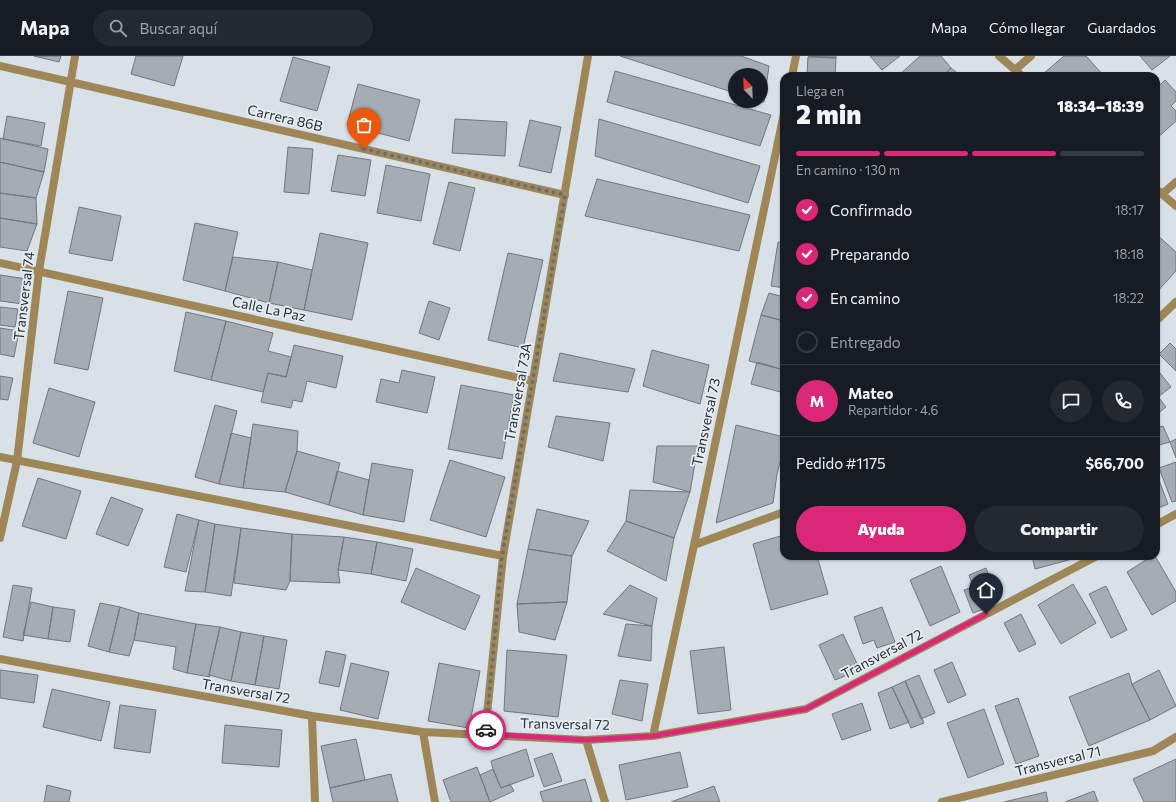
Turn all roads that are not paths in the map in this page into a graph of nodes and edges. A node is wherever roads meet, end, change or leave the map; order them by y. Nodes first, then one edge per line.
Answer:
1 (75, 56) edge
2 (588, 56) edge
3 (796, 56) edge
4 (999, 56) edge
5 (1030, 56) edge
6 (0, 66) edge
7 (1015, 70) junction
8 (793, 72) edge
9 (1017, 72) edge
10 (70, 82) junction
11 (780, 132) edge
12 (1176, 182) edge
13 (1160, 191) edge
14 (1160, 193) edge
15 (565, 195) junction
16 (1176, 206) edge
17 (0, 263) edge
18 (39, 272) junction
19 (1176, 302) edge
20 (1160, 317) edge
21 (533, 381) junction
22 (0, 457) edge
23 (17, 461) junction
24 (780, 513) edge
25 (1176, 514) edge
26 (1160, 523) edge
27 (0, 538) edge
28 (694, 545) junction
29 (502, 556) junction
30 (1089, 560) edge
31 (0, 659) edge
32 (312, 716) junction
33 (422, 732) junction
34 (485, 734) junction
35 (653, 736) junction
36 (1176, 736) edge
37 (586, 740) junction
38 (315, 802) edge
39 (436, 802) edge
40 (605, 802) edge
41 (944, 802) edge

1 - 10 street, Transversal 74
2 - 15 street, Transversal 73A
3 - 8 street
4 - 7 street
5 - 7 street
6 - 10 street, Carrera 86B
7 - 9 street
10 - 15 street, Carrera 86B
10 - 18 street, Transversal 74
11 - 28 street, Transversal 73
12 - 13 street
14 - 16 street
15 - 21 street, Transversal 73A
17 - 18 street, Calle La Paz
18 - 21 street, Calle La Paz
18 - 23 street, Transversal 74
19 - 20 street
21 - 29 street, Transversal 73A
22 - 23 street
23 - 27 street, Transversal 74
23 - 29 street
24 - 28 street
25 - 26 street
28 - 35 street, Transversal 73
29 - 34 street, Transversal 73A
30 - 35 street, Transversal 72
31 - 32 street, Transversal 72
32 - 33 street, Transversal 72
32 - 38 street
33 - 34 street, Transversal 72
33 - 39 street
34 - 37 street, Transversal 72
35 - 37 street, Transversal 72
36 - 41 street, Transversal 71
37 - 40 street

